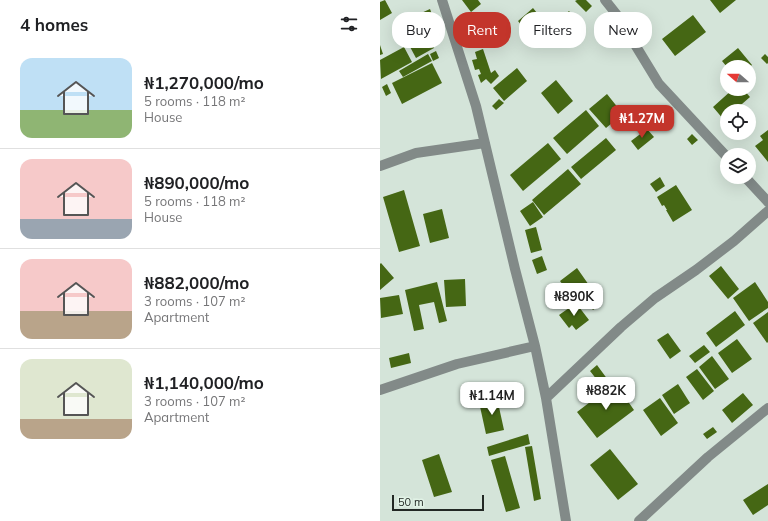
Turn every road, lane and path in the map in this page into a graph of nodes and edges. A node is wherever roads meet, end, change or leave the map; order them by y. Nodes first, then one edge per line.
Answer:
1 (442, 0) edge
2 (605, 0) edge
3 (485, 143) junction
4 (720, 149) edge
5 (380, 166) edge
6 (751, 184) edge
7 (768, 202) edge
8 (768, 211) edge
9 (535, 346) junction
10 (380, 390) edge
11 (546, 398) junction
12 (768, 408) edge
13 (566, 521) edge
14 (638, 521) edge

1 - 3 street
2 - 4 street
3 - 5 street
3 - 9 street
6 - 7 street
8 - 11 street
9 - 10 street
9 - 11 street
11 - 13 street
12 - 14 street

